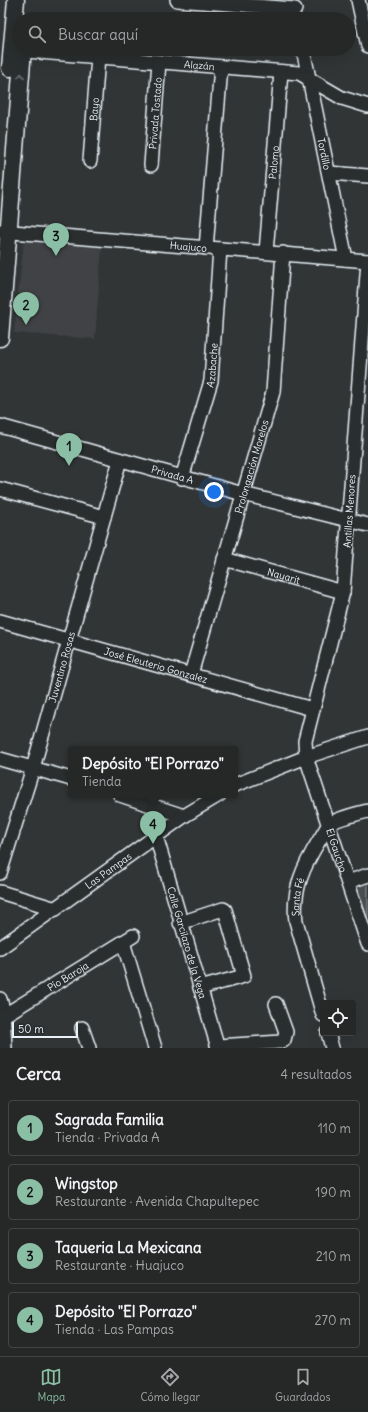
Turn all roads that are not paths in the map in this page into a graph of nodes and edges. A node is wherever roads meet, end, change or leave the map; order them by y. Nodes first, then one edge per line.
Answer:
1 (16, 0) edge
2 (28, 0) edge
3 (177, 0) edge
4 (358, 0) edge
5 (294, 9) edge
6 (17, 12) edge
7 (27, 12) edge
8 (368, 46) edge
9 (18, 56) edge
10 (19, 56) edge
11 (87, 56) edge
12 (305, 56) edge
13 (98, 57) junction
14 (159, 62) junction
15 (221, 67) junction
16 (281, 72) junction
17 (310, 78) junction
18 (368, 106) edge
19 (90, 161) dead end
20 (151, 165) dead end
21 (329, 173) junction
22 (368, 176) edge
23 (0, 201) edge
24 (4, 231) edge
25 (206, 248) junction
26 (220, 249) junction
27 (266, 252) junction
28 (283, 254) junction
29 (346, 259) junction
30 (368, 261) edge
31 (0, 338) edge
32 (0, 426) edge
33 (120, 460) junction
34 (182, 478) junction
35 (0, 489) edge
36 (243, 494) junction
37 (104, 517) junction
38 (348, 522) junction
39 (368, 526) edge
40 (224, 559) junction
41 (343, 592) junction
42 (0, 621) edge
43 (68, 640) junction
44 (190, 674) junction
45 (312, 709) junction
46 (368, 736) edge
47 (306, 756) junction
48 (0, 759) edge
49 (33, 768) junction
50 (68, 778) edge
51 (238, 784) edge
52 (129, 798) edge
53 (214, 798) edge
54 (368, 811) edge
55 (184, 816) junction
56 (330, 824) junction
57 (156, 836) junction
58 (0, 873) edge
59 (368, 876) edge
60 (348, 882) junction
61 (0, 892) edge
62 (56, 909) junction
63 (180, 923) junction
64 (368, 944) edge
65 (0, 948) edge
66 (200, 988) junction
67 (0, 999) edge
68 (276, 1004) dead end
69 (320, 1005) edge
70 (4, 1016) junction
71 (82, 1028) dead end
72 (329, 1036) edge
73 (87, 1047) edge
74 (218, 1047) edge
75 (4, 1048) edge
76 (155, 1048) edge
77 (332, 1048) edge

1 - 6 main road
2 - 7 main road
3 - 5 street
4 - 8 street
9 - 23 main road
24 -> 10 main road
11 - 13 street, Alazán
12 - 17 street, Tordillo
13 - 14 street, Alazán
13 - 19 street, Bayo
14 - 15 street, Alazán
14 - 20 street, Privada Tostado
15 - 16 street, Alazán
15 - 25 street
16 - 17 street, Alazán
16 - 27 street, Palomo
17 - 18 street, Alazán
17 - 21 street, Tordillo
21 - 22 street
21 - 29 street, Tordillo
24 - 25 street, Huajuco
24 - 31 main road
25 - 26 street, Huajuco
26 - 27 street, Huajuco
26 - 34 street, Azabache
27 - 28 street, Huajuco
28 - 29 street, Huajuco
28 - 36 street, Prolongación Morelos
29 - 30 street, Huajuco
30 - 38 street, Antillas Menores
32 - 33 street, Privada A
33 - 34 street, Privada A
33 - 37 street, Juventino Rosas
34 - 36 street, Privada A
35 - 37 street
36 - 38 street, Privada A
36 - 40 street, Prolongación Morelos
37 - 43 street, Juventino Rosas
38 - 39 street, Privada A
38 - 41 street, Antillas Menores
40 - 41 street, Nayarit
40 - 44 street, Prolongación Morelos
41 - 45 street, Antillas Menores
42 - 43 street, José Eleuterio Gonzalez
43 - 44 street, José Eleuterio Gonzalez
43 - 49 street, Juventino Rosas
44 - 45 street, José Eleuterio Gonzalez
45 - 47 street, Antillas Menores
46 - 47 street
47 - 51 street
47 - 56 street, El Gaucho
48 - 49 street
49 - 50 street
49 - 58 street, Juventino Rosas
52 - 55 street
53 - 55 street, Las Pampas
54 - 56 street
55 - 57 street, Las Pampas
56 - 60 street, El Gaucho
56 - 69 street, Santa Fé
57 - 62 street, Las Pampas
57 - 63 street, Calle Garcilazo de la Vega
59 - 60 street
60 - 64 street, El Gaucho
61 - 62 street
62 - 65 street, Las Pampas
63 - 66 street, Calle Garcilazo de la Vega
63 - 66 street
66 - 74 street, Calle Garcilazo de la Vega
67 - 70 street
68 - 74 street
70 - 75 street
70 - 76 street, Pío Baroja
71 - 73 street
72 - 77 street

